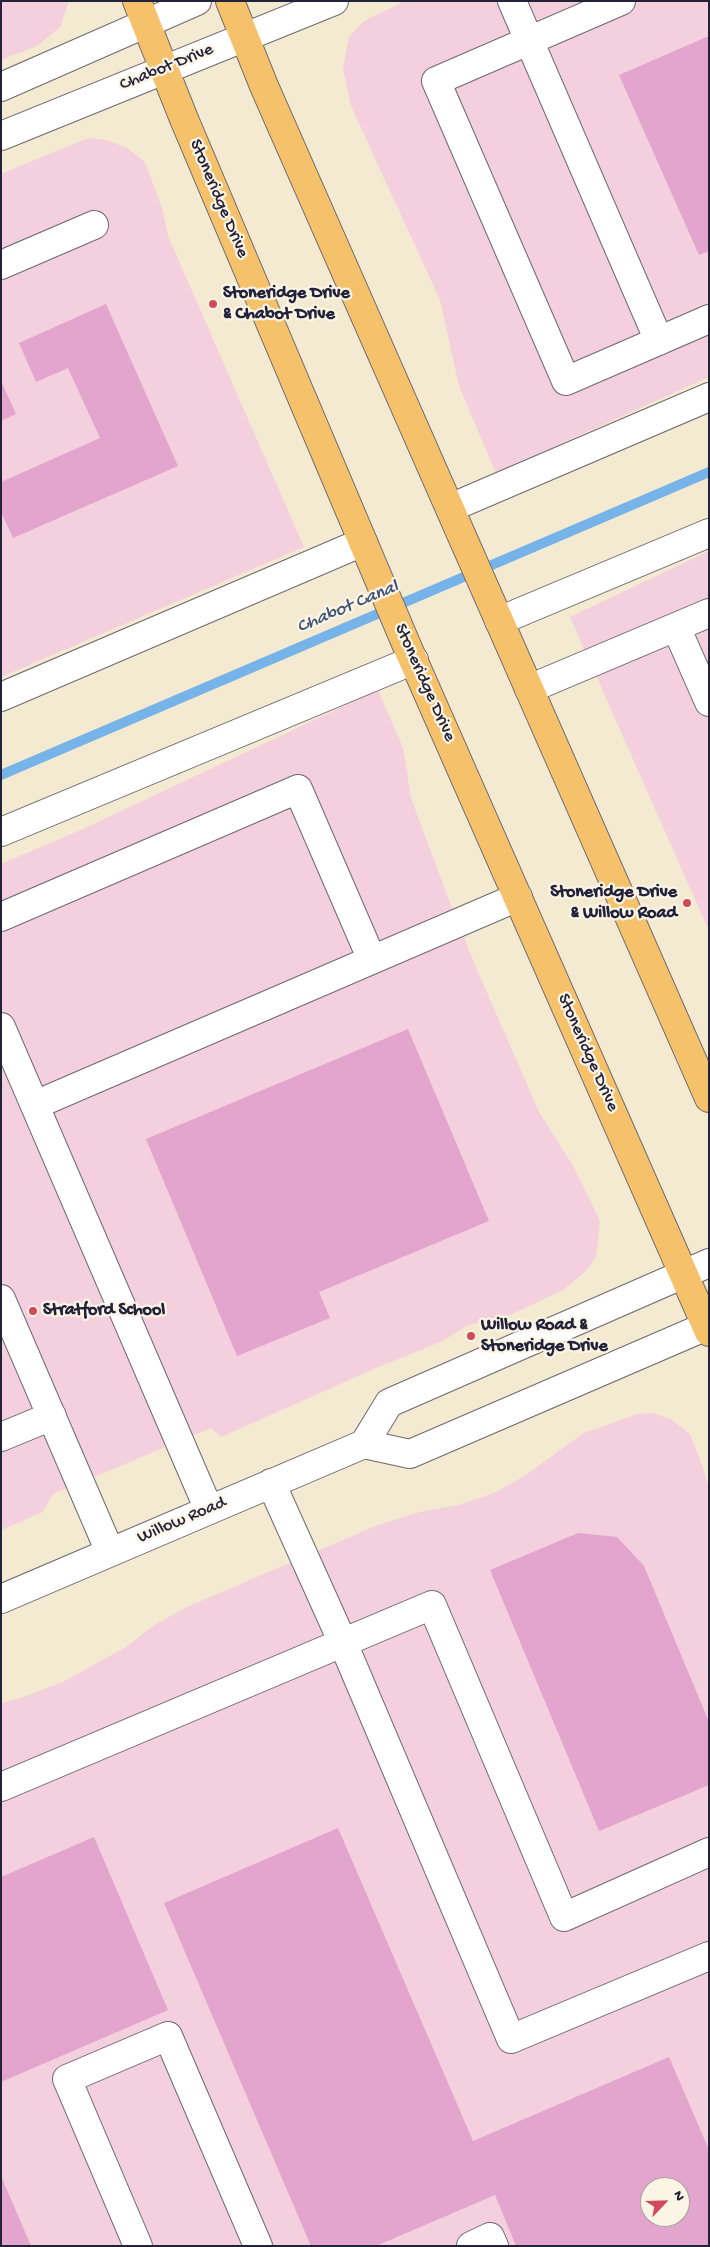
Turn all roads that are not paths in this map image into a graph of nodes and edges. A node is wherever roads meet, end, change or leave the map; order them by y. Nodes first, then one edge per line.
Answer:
1 (197, 1) edge
2 (230, 1) edge
3 (334, 1) edge
4 (512, 1) edge
5 (621, 1) edge
6 (141, 12) edge
7 (244, 37) junction
8 (529, 41) junction
9 (164, 69) junction
10 (1, 87) edge
11 (1, 136) edge
12 (94, 225) dead end
13 (1, 264) edge
14 (709, 319) edge
15 (659, 341) junction
16 (709, 398) edge
17 (453, 516) junction
18 (709, 533) edge
19 (367, 550) junction
20 (709, 613) edge
21 (497, 616) junction
22 (676, 627) junction
23 (410, 653) junction
24 (529, 689) junction
25 (1, 697) edge
26 (709, 702) edge
27 (1, 832) edge
28 (518, 897) junction
29 (1, 917) edge
30 (372, 960) junction
31 (1, 1027) edge
32 (709, 1098) edge
33 (35, 1105) junction
34 (709, 1263) edge
35 (684, 1274) junction
36 (1, 1299) edge
37 (708, 1328) edge
38 (52, 1416) junction
39 (1, 1437) edge
40 (364, 1444) junction
41 (271, 1483) junction
42 (209, 1510) junction
43 (110, 1552) junction
44 (1, 1599) edge
45 (343, 1642) junction
46 (1, 1788) edge
47 (709, 1852) edge
48 (707, 1961) edge
49 (138, 2246) edge
50 (258, 2246) edge
51 (471, 2246) edge
52 (494, 2246) edge

1 - 6 street
2 - 7 main road
3 - 7 street, Chabot Drive
4 - 8 street
5 - 8 street
6 - 9 main road, Stoneridge Drive
6 - 10 street
7 - 9 street, Chabot Drive
7 - 17 main road
8 - 15 street
8 - 15 street
9 - 11 street, Chabot Drive
9 - 19 main road, Stoneridge Drive
12 - 13 street
14 - 15 street
16 - 17 street
17 - 21 main road
18 - 21 street
19 - 23 main road, Stoneridge Drive
19 - 25 street
20 - 22 street
21 - 24 main road
22 - 24 street
22 - 26 street
23 - 27 street
23 - 28 main road, Stoneridge Drive
24 - 32 main road
28 - 30 street
28 - 35 main road, Stoneridge Drive
29 - 30 street
30 - 33 street
31 - 33 street
33 - 42 street
34 - 35 street
35 - 37 main road, Stoneridge Drive
35 - 40 street
36 - 38 street
37 - 40 street
38 - 39 street
38 - 43 street
40 - 41 street, Willow Road
41 - 42 street, Willow Road
41 - 45 street
42 - 43 street, Willow Road
43 - 44 street, Willow Road
45 - 46 street
45 - 47 street
45 - 48 street
49 - 50 street
51 - 52 street

